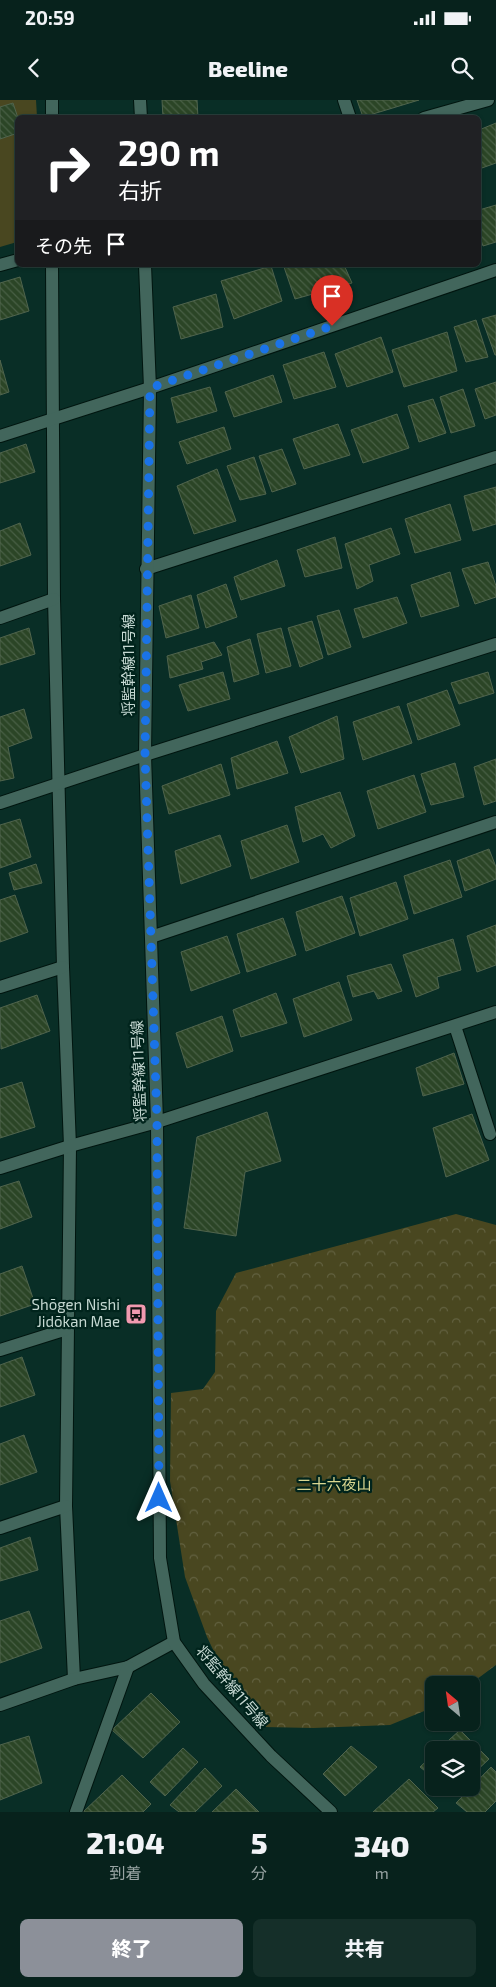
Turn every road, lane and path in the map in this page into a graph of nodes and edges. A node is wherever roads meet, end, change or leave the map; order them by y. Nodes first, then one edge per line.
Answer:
1 (52, 100) edge
2 (140, 100) edge
3 (344, 100) edge
4 (488, 100) edge
5 (52, 115) edge
6 (141, 115) edge
7 (349, 115) edge
8 (435, 115) edge
9 (15, 261) edge
10 (0, 265) edge
11 (52, 267) edge
12 (145, 267) edge
13 (496, 270) edge
14 (150, 388) junction
15 (52, 419) junction
16 (0, 436) edge
17 (496, 457) edge
18 (146, 569) junction
19 (54, 599) junction
20 (0, 618) edge
21 (496, 644) edge
22 (145, 755) junction
23 (58, 784) junction
24 (0, 803) edge
25 (496, 822) edge
26 (151, 937) junction
27 (62, 967) junction
28 (0, 987) edge
29 (496, 1012) edge
30 (455, 1026) junction
31 (157, 1122) junction
32 (490, 1134) dead end
33 (70, 1146) junction
34 (0, 1168) edge
35 (67, 1329) junction
36 (0, 1350) edge
37 (66, 1506) junction
38 (0, 1528) edge
39 (174, 1642) junction
40 (128, 1667) junction
41 (74, 1679) junction
42 (0, 1705) edge
43 (76, 1812) edge
44 (331, 1812) edge

1 - 5 street
2 - 6 street
3 - 7 street
4 - 8 street
9 - 10 street
11 - 15 street
12 - 14 street, 将監幹線11号線
13 - 14 street
14 - 15 street
14 - 18 street, 将監幹線11号線
15 - 16 street
15 - 19 street
17 - 18 street
18 - 22 street, 将監幹線11号線
19 - 20 street
19 - 23 street
21 - 22 street
22 - 23 street
22 - 26 street, 将監幹線11号線
23 - 24 street
23 - 27 street
25 - 26 street
26 - 31 street, 将監幹線11号線
27 - 28 street
27 - 33 street
29 - 30 street
30 - 31 street
30 - 32 street
31 - 33 street
31 - 39 street, 将監幹線11号線
33 - 34 street
33 - 35 street
35 - 36 street
35 - 37 street
37 - 38 street
37 - 41 street
39 - 40 street
39 - 44 street, 将監幹線11号線
40 - 41 street
40 - 43 street
41 - 42 street

